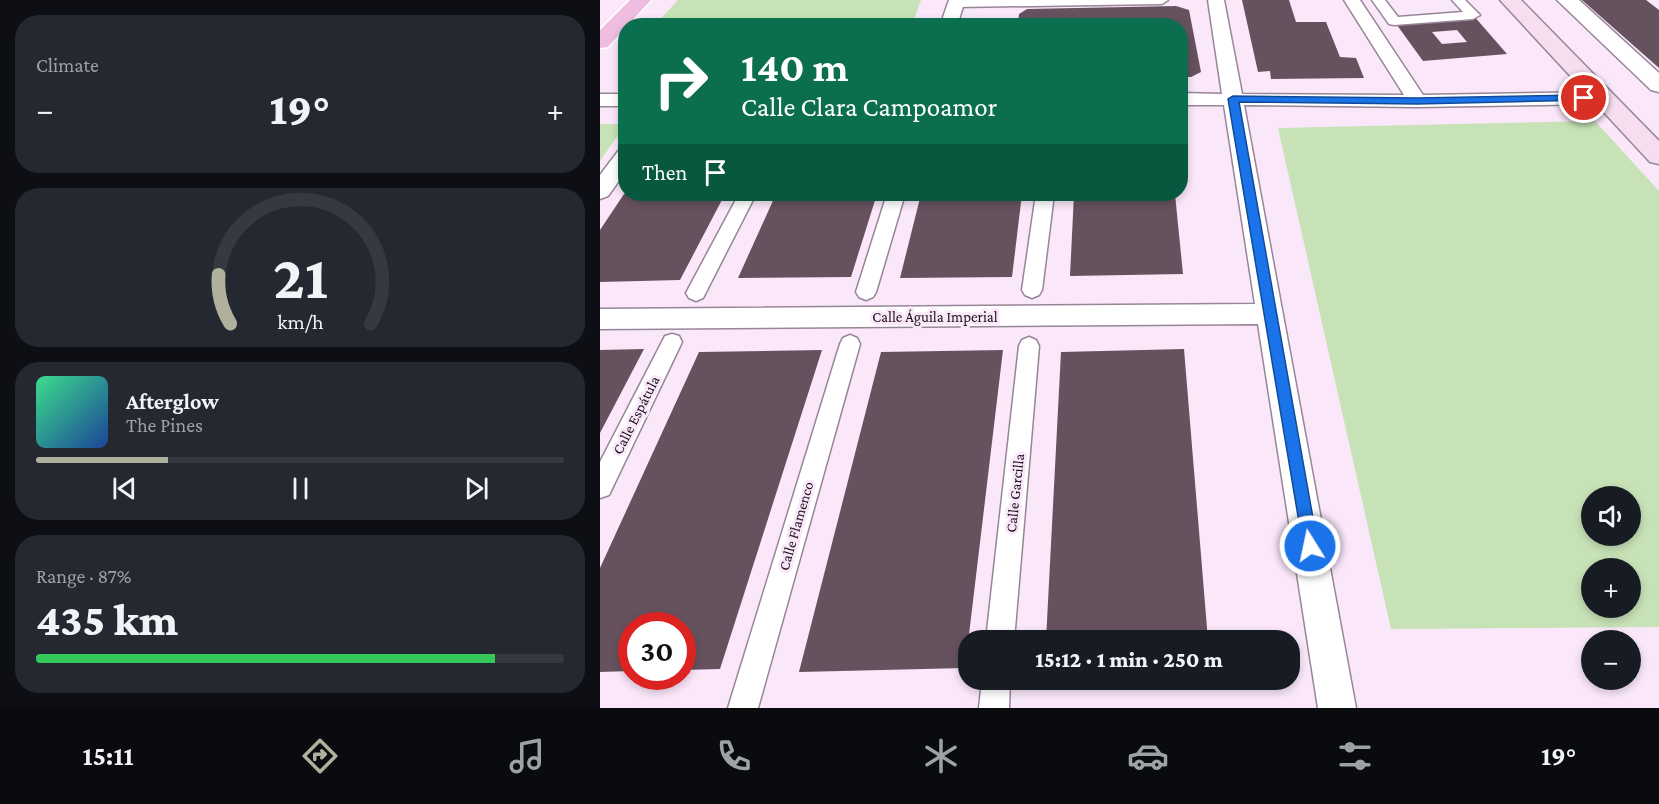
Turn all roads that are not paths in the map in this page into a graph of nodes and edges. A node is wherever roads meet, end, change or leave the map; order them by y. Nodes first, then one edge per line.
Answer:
1 (641, 0) edge
2 (659, 0) edge
3 (1162, 0) edge
4 (1216, 0) edge
5 (1352, 0) edge
6 (1378, 0) edge
7 (1458, 0) edge
8 (1510, 0) edge
9 (1535, 0) edge
10 (1567, 0) edge
11 (956, 1) edge
12 (623, 18) edge
13 (642, 18) edge
14 (951, 18) edge
15 (618, 24) edge
16 (600, 42) edge
17 (618, 44) edge
18 (600, 63) edge
19 (1659, 85) edge
20 (1628, 93) dead end
21 (1603, 98) junction
22 (1188, 99) edge
23 (1233, 99) junction
24 (600, 100) edge
25 (618, 100) edge
26 (1417, 101) junction
27 (1659, 156) edge
28 (618, 166) edge
29 (600, 191) edge
30 (743, 201) edge
31 (894, 201) edge
32 (1044, 201) edge
33 (1032, 290) dead end
34 (696, 292) dead end
35 (866, 292) dead end
36 (1270, 315) junction
37 (600, 319) edge
38 (672, 342) dead end
39 (850, 345) dead end
40 (1029, 346) dead end
41 (600, 487) edge
42 (1001, 630) edge
43 (995, 690) edge
44 (743, 708) edge
45 (994, 708) edge
46 (1337, 708) edge

1 - 12 main road
2 - 13 main road
3 - 11 street
4 - 23 street
5 - 26 street
6 - 7 street
8 - 21 main road
9 - 20 main road
10 - 19 street
11 - 14 street
15 - 16 main road
17 - 18 main road
21 - 26 street
21 - 27 main road
22 - 23 street
23 - 26 street
23 - 36 street
24 - 25 street
28 - 29 street
30 - 34 street
31 - 35 street
32 - 33 street
36 - 37 street, Calle Águila Imperial
36 - 46 street
38 - 41 street, Calle Espátula
39 - 44 street, Calle Flamenco
40 - 42 street, Calle Garcilla
43 - 45 street

